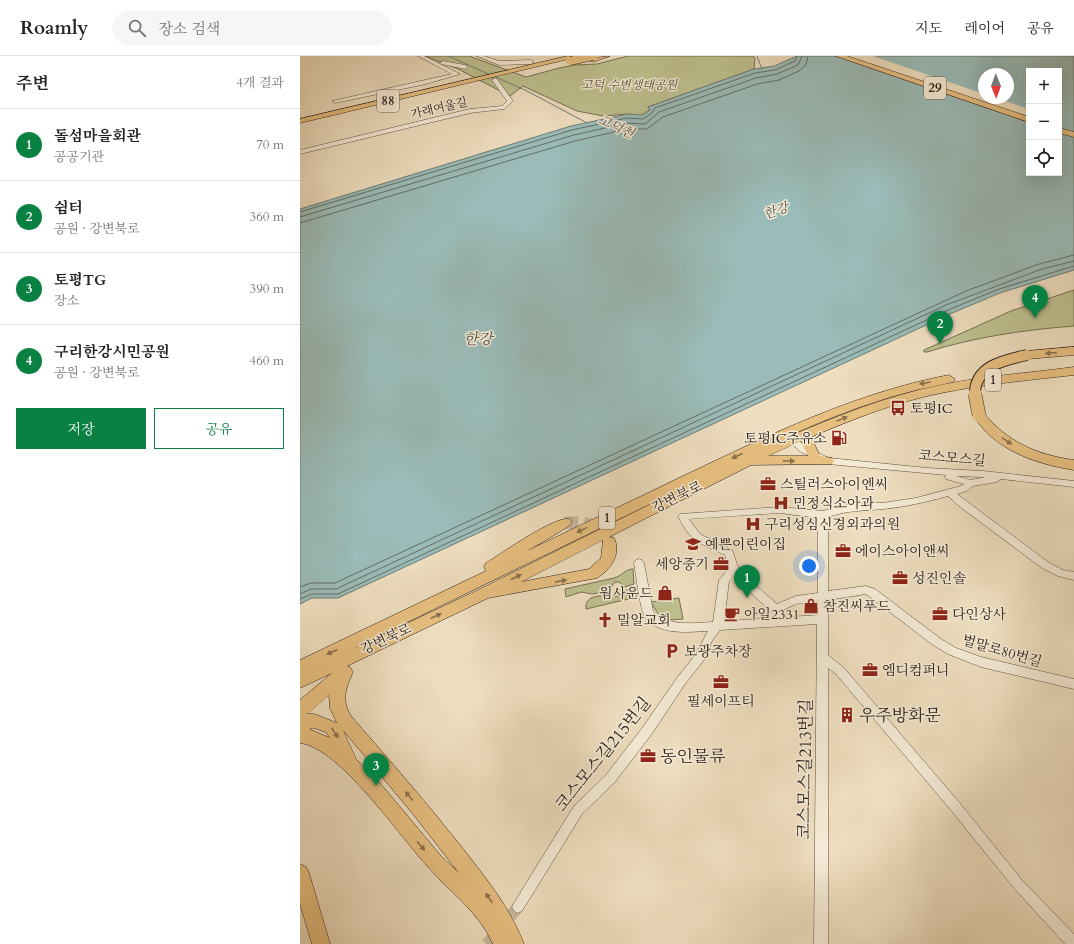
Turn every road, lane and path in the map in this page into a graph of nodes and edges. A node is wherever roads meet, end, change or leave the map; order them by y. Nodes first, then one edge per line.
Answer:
1 (479, 56) edge
2 (557, 56) edge
3 (578, 56) edge
4 (606, 56) edge
5 (840, 56) edge
6 (856, 56) edge
7 (421, 57) edge
8 (591, 57) edge
9 (431, 61) junction
10 (531, 62) junction
11 (465, 67) dead end
12 (506, 72) junction
13 (473, 78) junction
14 (495, 80) dead end
15 (336, 101) dead end
16 (356, 109) junction
17 (1026, 114) edge
18 (300, 115) edge
19 (1026, 119) edge
20 (300, 121) edge
21 (300, 125) edge
22 (1062, 127) edge
23 (1074, 130) edge
24 (1062, 131) edge
25 (1074, 135) edge
26 (300, 152) edge
27 (1074, 351) edge
28 (1074, 363) edge
29 (1074, 371) edge
30 (794, 436) junction
31 (814, 456) joint
32 (751, 460) junction
33 (828, 461) junction
34 (1074, 465) edge
35 (927, 471) junction
36 (1002, 477) junction
37 (970, 483) junction
38 (1074, 484) edge
39 (951, 494) junction
40 (823, 515) junction
41 (565, 523) tunnel mouth
42 (609, 542) dead end
43 (639, 563) dead end
44 (734, 569) junction
45 (1074, 576) edge
46 (481, 595) junction
47 (822, 596) junction
48 (430, 604) junction
49 (776, 610) junction
50 (823, 619) junction
51 (788, 621) junction
52 (718, 626) junction
53 (363, 650) junction
54 (823, 658) junction
55 (300, 667) edge
56 (345, 672) junction
57 (300, 681) edge
58 (1074, 684) edge
59 (300, 710) edge
60 (300, 722) edge
61 (300, 735) edge
62 (350, 765) junction
63 (300, 874) edge
64 (518, 907) tunnel mouth
65 (321, 944) edge
66 (503, 944) edge
67 (515, 944) edge
68 (821, 944) edge
69 (1074, 944) edge

1 - 10 street
2 - 10 highway, 88
3 - 12 highway, 88
4 - 8 highway
5 - 19 highway, 29
6 - 17 highway, 29
7 - 9 street
8 - 12 highway, bridge
9 - 11 street
9 - 15 street
10 - 12 highway, 88
12 - 13 highway
12 - 13 highway, 88
13 - 16 highway, 88
13 - 18 highway, 88
14 - 26 street, 가래여울길
16 - 20 highway, 88
16 - 21 highway
22 - 23 highway
24 - 25 highway
27 -> 34 highway, bridge
28 -> 30 highway, 1
30 -> 29 highway, 강변북로 / 1
30 - 31 highway
30 - 32 highway, 강변북로 / 1
30 -> 48 highway, 1
31 - 33 street, 코스모스길
32 -> 33 highway
46 -> 32 highway, 강변북로 / 1
33 - 35 street, 코스모스길
35 - 36 street, 코스모스길
35 - 37 street
36 - 37 street
36 - 38 street, 코스모스길
37 - 39 street
39 - 40 street
39 - 45 street
40 - 44 street
40 - 47 street, 코스모스길213번길
41 - 48 highway
46 -> 42 highway
43 - 52 street
44 - 49 street
44 - 52 street, 코스모스길215번길
53 -> 46 highway, 강변북로 / 1
47 - 49 street
47 - 50 street, 코스모스길213번길
47 - 58 street, 벌말로80번길
48 -> 55 highway, 1
49 - 51 street
50 - 51 street
50 - 54 street, 코스모스길213번길
51 - 52 street
52 - 64 street, 코스모스길215번길
53 - 56 highway
53 - 57 highway, 강변북로 / 1
54 - 68 street, 코스모스길213번길
54 - 69 street
56 - 59 highway
67 -> 56 highway
60 -> 62 highway
61 - 62 highway
62 -> 66 highway
63 - 65 highway

